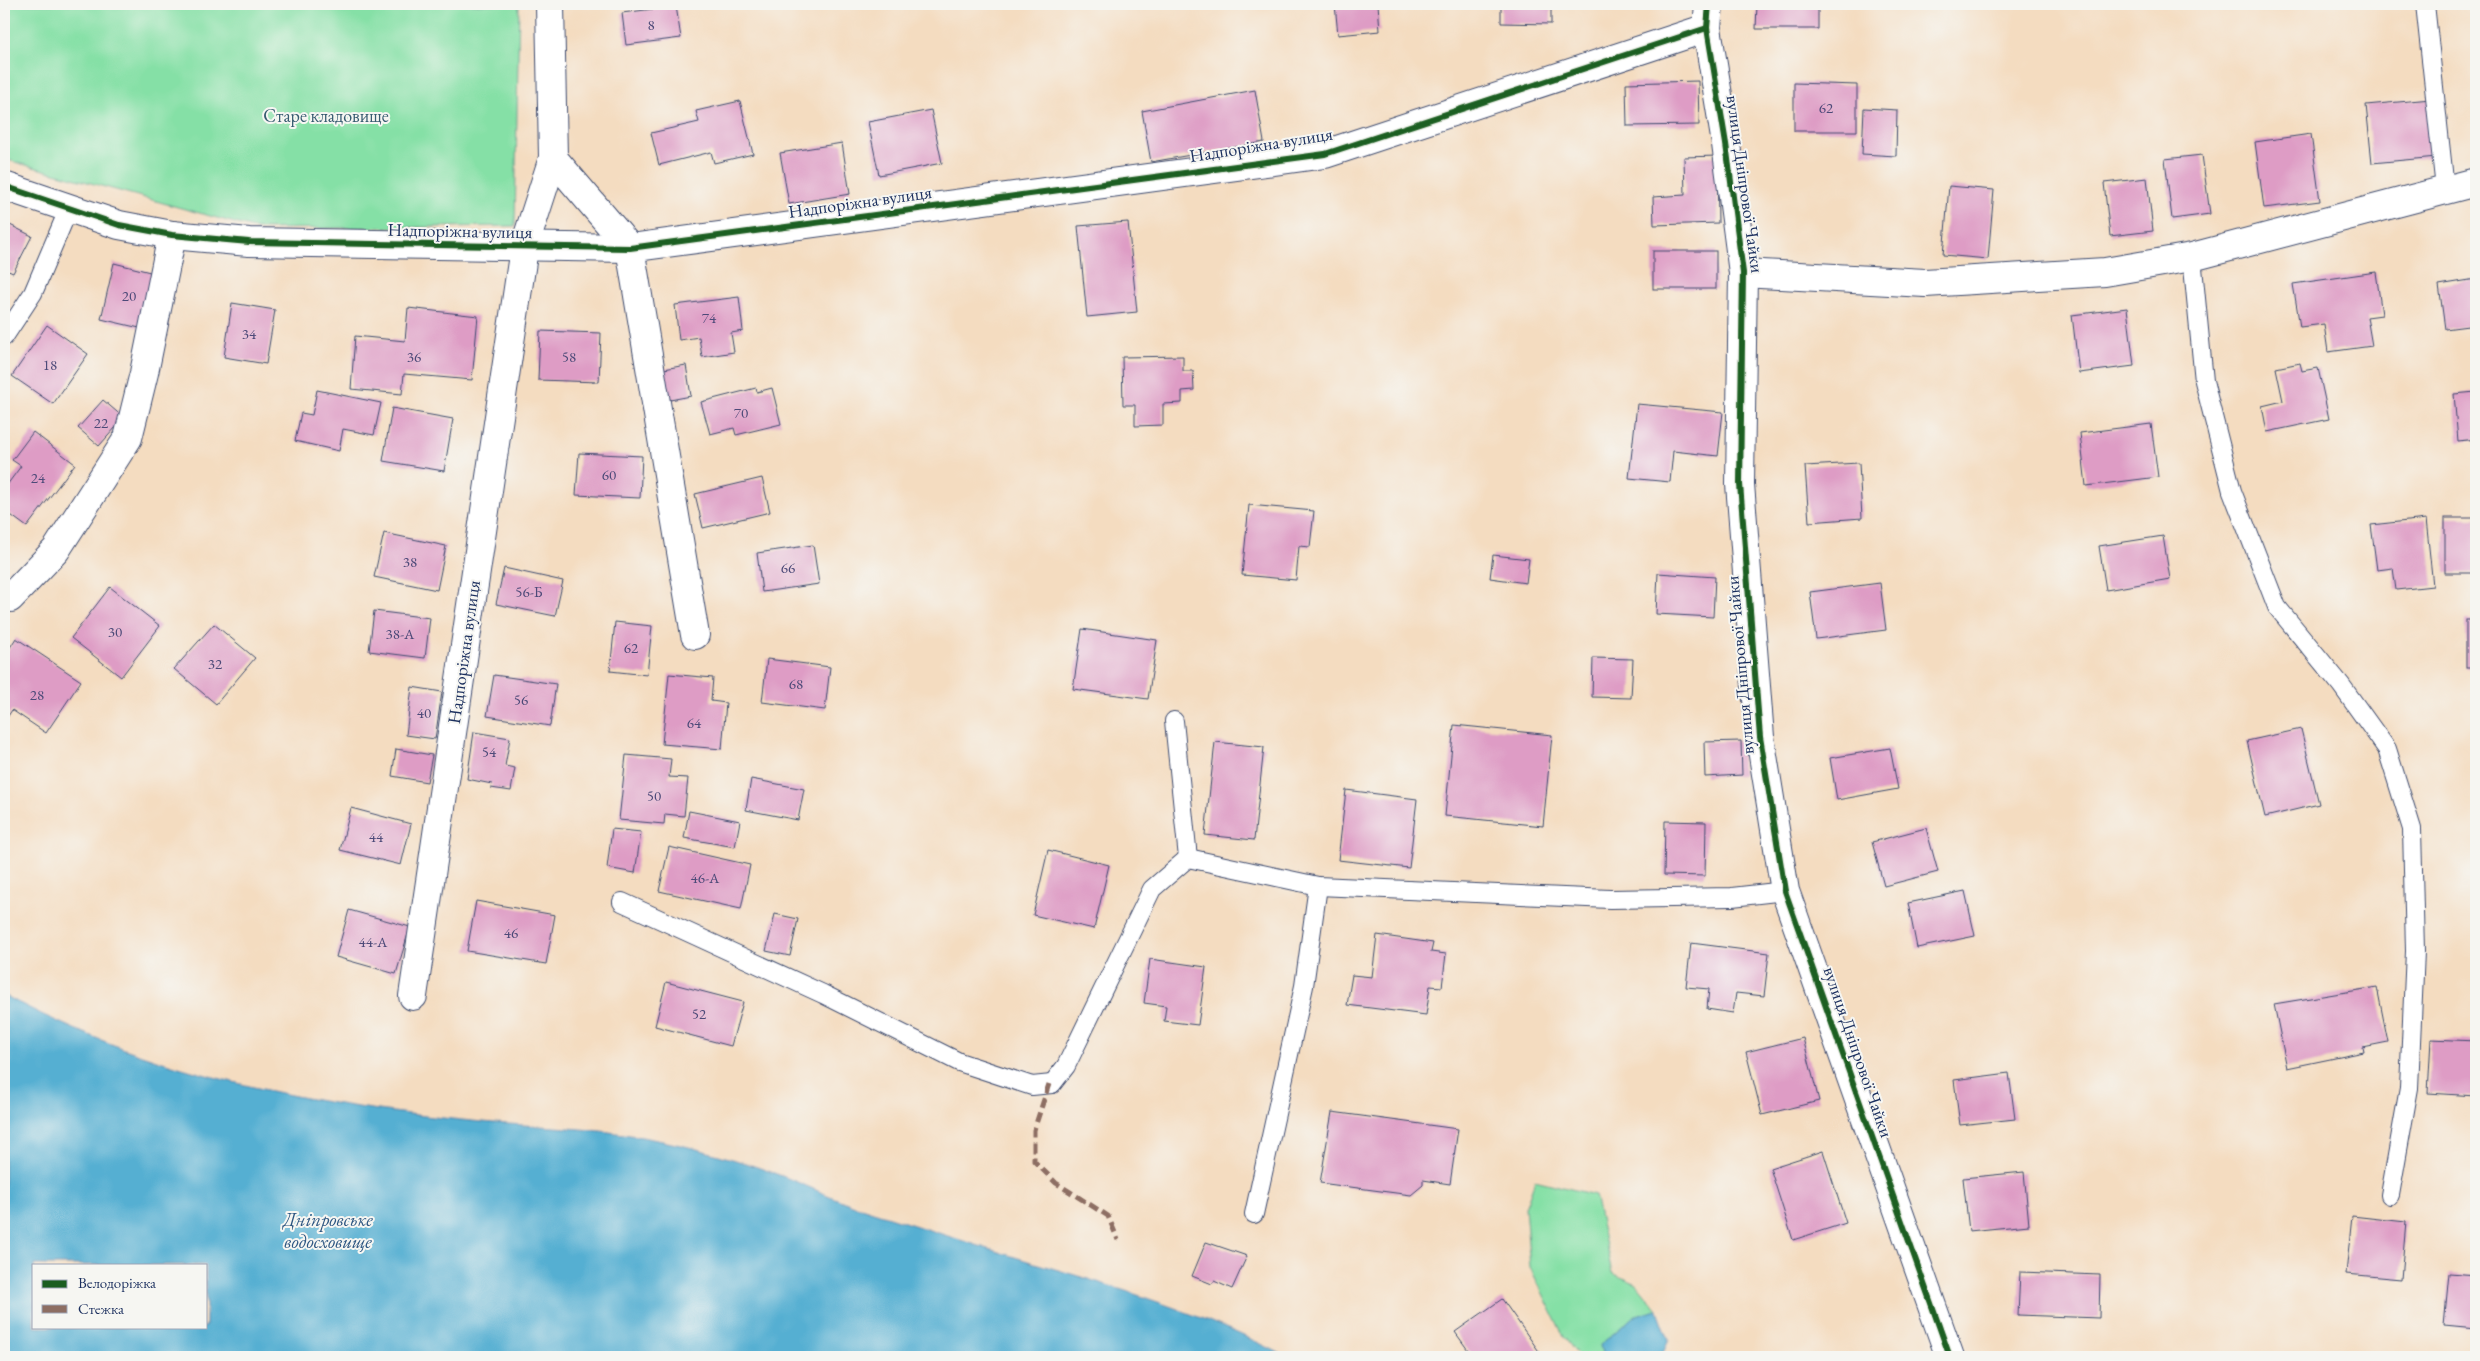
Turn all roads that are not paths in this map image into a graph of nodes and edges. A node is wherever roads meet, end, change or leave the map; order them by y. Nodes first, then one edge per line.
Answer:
1 (550, 4) edge
2 (2425, 4) edge
3 (1708, 16) edge
4 (553, 158) junction
5 (2476, 182) edge
6 (4, 186) edge
7 (2446, 189) junction
8 (68, 208) junction
9 (172, 235) junction
10 (524, 248) junction
11 (630, 248) junction
12 (2192, 257) junction
13 (1744, 272) junction
14 (4, 338) edge
15 (10, 598) dead end
16 (695, 635) dead end
17 (1174, 721) dead end
18 (1188, 858) junction
19 (1318, 886) junction
20 (1785, 891) junction
21 (622, 902) dead end
22 (413, 996) dead end
23 (2390, 1194) dead end
24 (1254, 1214) dead end
25 (1950, 1357) edge

1 - 4 street
2 - 7 lane
3 - 11 street, Надпоріжна вулиця
3 - 13 street, вулиця Дніпрової Чайки
4 - 10 street
4 - 11 street
5 - 7 street
6 - 8 street, Надпоріжна вулиця
7 - 12 street
8 - 9 street, Надпоріжна вулиця
8 - 14 lane
9 - 10 street, Надпоріжна вулиця
9 - 15 street
10 - 11 street, Надпоріжна вулиця
10 - 22 street, Надпоріжна вулиця
11 - 16 street
12 - 13 street
12 - 23 lane
13 - 20 street, вулиця Дніпрової Чайки
17 - 18 lane
18 - 19 lane
18 - 21 lane
19 - 20 lane
19 - 24 lane
20 - 25 street, вулиця Дніпрової Чайки

